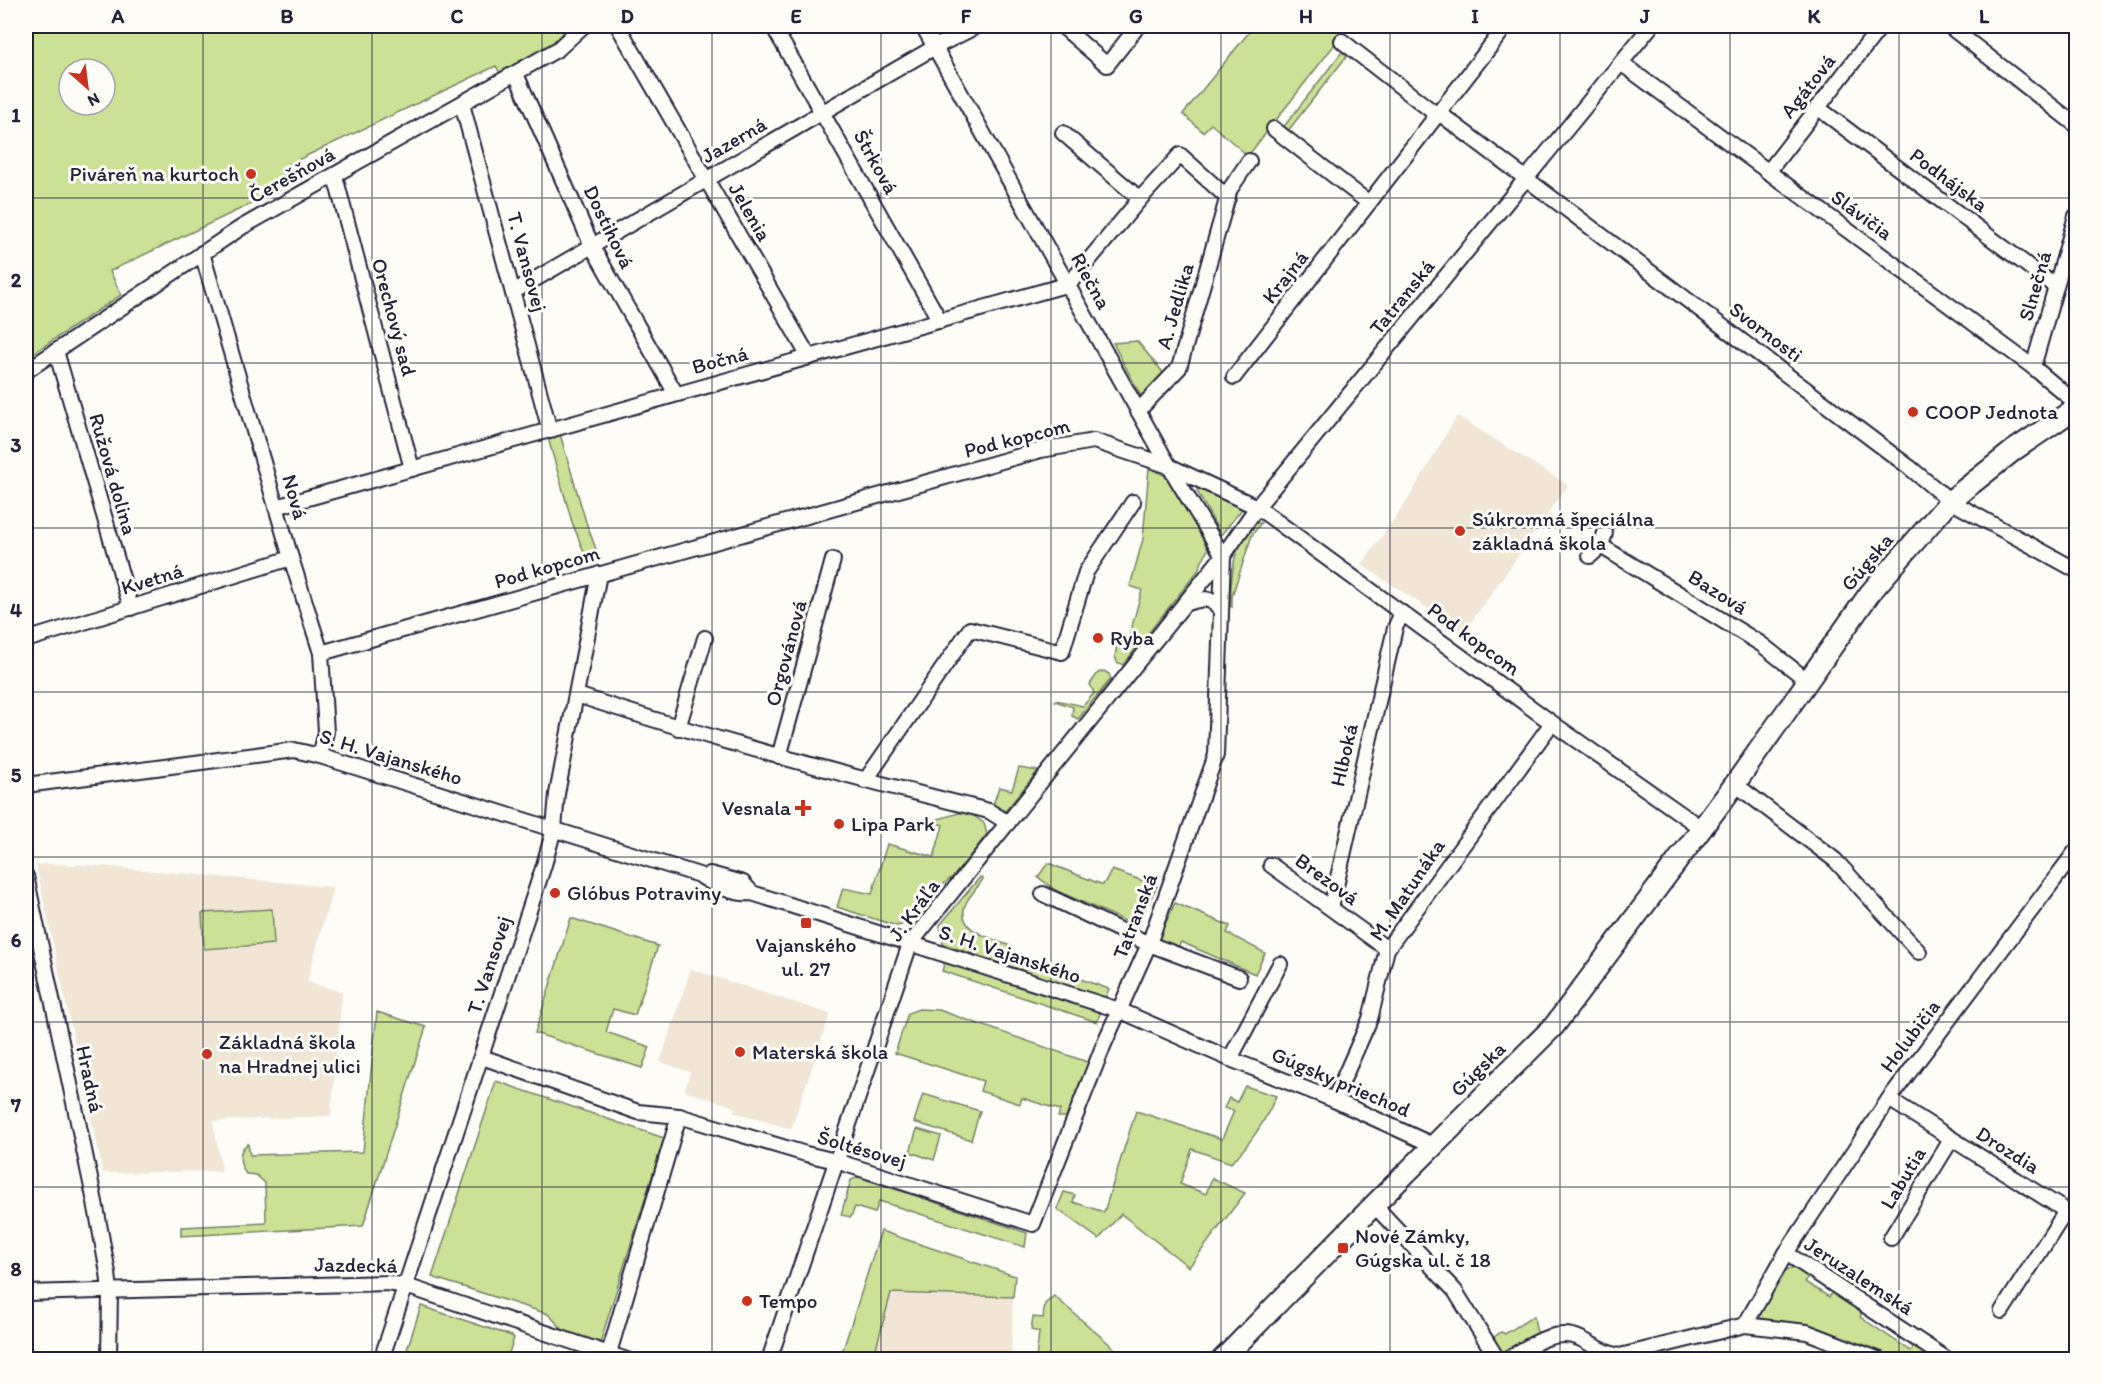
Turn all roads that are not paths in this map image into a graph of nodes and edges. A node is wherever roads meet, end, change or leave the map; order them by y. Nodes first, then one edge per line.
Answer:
1 (583, 26) edge
2 (618, 26) edge
3 (773, 26) edge
4 (922, 26) edge
5 (977, 26) edge
6 (1062, 26) edge
7 (1138, 26) edge
8 (1651, 26) edge
9 (1881, 26) edge
10 (1949, 26) edge
11 (1502, 27) edge
12 (1342, 41) dead end
13 (935, 47) junction
14 (1621, 63) junction
15 (516, 74) junction
16 (462, 104) junction
17 (1817, 107) junction
18 (823, 112) junction
19 (1438, 114) junction
20 (2076, 125) edge
21 (1274, 129) dead end
22 (1063, 133) dead end
23 (1249, 161) dead end
24 (1768, 172) junction
25 (335, 176) junction
26 (1526, 178) junction
27 (707, 180) junction
28 (1228, 198) junction
29 (1140, 199) junction
30 (1369, 203) junction
31 (2076, 216) edge
32 (592, 246) junction
33 (202, 253) junction
34 (1069, 284) junction
35 (2056, 287) junction
36 (513, 292) junction
37 (940, 321) junction
38 (56, 351) junction
39 (809, 357) junction
40 (2033, 367) junction
41 (26, 371) edge
42 (1234, 376) dead end
43 (676, 394) junction
44 (2076, 403) edge
45 (2076, 408) edge
46 (1138, 411) junction
47 (550, 431) junction
48 (1169, 466) junction
49 (412, 469) junction
50 (1950, 501) junction
51 (1133, 502) dead end
52 (276, 507) junction
53 (1257, 507) junction
54 (1223, 556) junction
55 (1590, 556) dead end
56 (291, 558) junction
57 (832, 560) dead end
58 (2076, 570) edge
59 (599, 574) junction
60 (1184, 604) junction
61 (131, 608) junction
62 (1221, 610) junction
63 (1402, 613) junction
64 (705, 638) dead end
65 (26, 640) edge
66 (321, 652) junction
67 (1808, 681) junction
68 (577, 695) junction
69 (1552, 723) junction
70 (678, 728) junction
71 (320, 756) junction
72 (779, 757) junction
73 (865, 781) junction
74 (1735, 784) junction
75 (26, 785) edge
76 (1008, 823) junction
77 (1701, 828) junction
78 (554, 829) junction
79 (2076, 851) edge
80 (1271, 865) dead end
81 (26, 876) edge
82 (1043, 894) dead end
83 (1331, 908) junction
84 (910, 944) junction
85 (1149, 944) junction
86 (1387, 949) junction
87 (1919, 952) dead end
88 (1280, 964) dead end
89 (1239, 978) dead end
90 (1119, 1010) junction
91 (482, 1057) junction
92 (1230, 1059) junction
93 (1334, 1100) junction
94 (1889, 1100) junction
95 (679, 1116) junction
96 (1951, 1140) junction
97 (1435, 1146) junction
98 (836, 1161) junction
99 (1374, 1205) junction
100 (1033, 1224) joint
101 (1891, 1238) dead end
102 (1786, 1253) junction
103 (406, 1286) junction
104 (110, 1291) junction
105 (26, 1293) edge
106 (2002, 1311) dead end
107 (1745, 1325) junction
108 (1832, 1343) junction
109 (609, 1353) junction
110 (109, 1359) edge
111 (381, 1359) edge
112 (627, 1359) edge
113 (769, 1359) edge
114 (1222, 1359) edge
115 (1498, 1359) edge
116 (1506, 1359) edge
117 (1839, 1359) edge
118 (1880, 1359) edge
119 (1948, 1359) edge

1 - 15 street, Čerešňová
2 - 27 street, Jelenia
3 - 18 street, Štrková
4 - 13 street, Riečna
5 - 13 street, Jazerná
6 - 7 street
8 - 14 street, Tatranská
9 - 17 street, Agátová
10 - 20 street
11 - 19 street, Krajná
12 - 19 street
13 - 18 street, Jazerná
13 - 34 street, Riečna
14 - 24 street, Slávičia
14 - 26 street, Tatranská
15 - 16 street, Čerešňová
15 - 32 street, Dostihová
16 - 25 street, Čerešňová
16 - 36 street, T. Vansovej
17 - 24 street, Agátová
17 - 35 street, Podhájska
18 - 27 street, Jazerná
18 - 37 street, Štrková
19 - 26 street, Svornosti
19 - 30 street, Krajná
21 - 30 street
22 - 29 street
23 - 28 street, A. Jedlika
24 - 40 street, Slávičia
25 - 33 street, Čerešňová
25 - 49 street, Orechový sad
26 - 50 street, Svornosti
26 - 53 street, Tatranská
27 - 32 street, Jazerná
27 - 39 street, Jelenia
28 - 29 street
28 - 46 street, A. Jedlika
29 - 34 street
30 - 42 street, Krajná
31 - 35 street, Slnečná
32 - 36 street, Jazerná
32 - 43 street, Dostihová
33 - 38 street, Čerešňová
33 - 52 street, Nová
34 - 37 street, Bočná
34 - 46 street, Riečna
35 - 40 street, Slnečná
36 - 47 street, T. Vansovej
37 - 39 street, Bočná
38 - 41 street, Čerešňová
38 - 61 street, Ružová dolina
39 - 43 street, Bočná
40 - 44 street, Slávičia
43 - 47 street, Bočná
45 - 50 main road, Gúgska
46 - 48 street, Riečna
47 - 49 street, Bočná
48 - 53 street, Pod kopcom
48 - 54 street, Riečna
48 - 59 street, Pod kopcom
49 - 52 street, Bočná
50 - 58 street, Svornosti
50 - 67 main road, Gúgska
51 - 73 street
52 - 56 street, Nová
53 - 54 street, Tatranská
53 - 63 street, Pod kopcom
54 - 60 street, J. Kráľa
54 - 62 street, Tatranská
55 - 67 street, Bazová
56 - 61 street, Kvetná
56 - 66 street, Nová
57 - 72 street, Orgovánová
59 - 66 street, Pod kopcom
59 - 68 street, T. Vansovej
60 - 62 street
60 - 76 street, J. Kráľa
61 - 65 street, Kvetná
62 - 85 street, Tatranská
63 - 69 street, Pod kopcom
63 - 83 street, Hlboká
64 - 70 street
66 - 71 street, Nová
67 - 74 main road, Gúgska
68 - 70 street
68 - 78 street, T. Vansovej
69 - 77 street, Pod kopcom
69 - 86 street, M. Matunáka
70 - 72 street
71 - 75 street, S. H. Vajanského
71 - 78 street, S. H. Vajanského
72 - 73 street
73 - 76 street
74 - 77 main road, Gúgska
74 - 87 street
76 - 84 street, J. Kráľa
77 - 97 main road, Gúgska
78 - 84 street, S. H. Vajanského
78 - 91 street, T. Vansovej
79 - 94 street, Holubičia
80 - 83 street, Brezová
81 - 104 street, Hradná
82 - 85 street
83 - 86 street, Brezová
84 - 90 street, S. H. Vajanského
84 - 98 street, J. Kráľa
85 - 89 street
85 - 90 street, Tatranská
86 - 93 street, M. Matunáka
88 - 92 street
90 - 92 street, Gúgsky priechod
90 - 100 street, Tatranská
91 - 95 street, Šoltésovej
91 - 103 street, T. Vansovej
92 - 93 street, Gúgsky priechod
93 - 97 street, Gúgsky priechod
94 - 96 street, Drozdia
94 - 102 street, Holubičia
95 - 98 street, Šoltésovej
95 - 109 street
96 - 101 street, Labutia
96 - 106 street, Drozdia
97 - 99 main road, Gúgska
98 - 100 street, Šoltésovej
98 - 113 street, J. Kráľa
99 - 114 main road, Gúgska
99 - 115 street
102 - 107 street, Jeruzalemská
102 - 119 street, Jeruzalemská
103 - 104 street, Jazdecká
103 - 109 street, Jazdecká
103 - 111 street, T. Vansovej
104 - 105 street, Jazdecká
104 - 110 street, Hradná
107 - 108 street
107 - 116 street
108 - 117 street
108 - 118 street
109 - 112 street, Jazdecká

